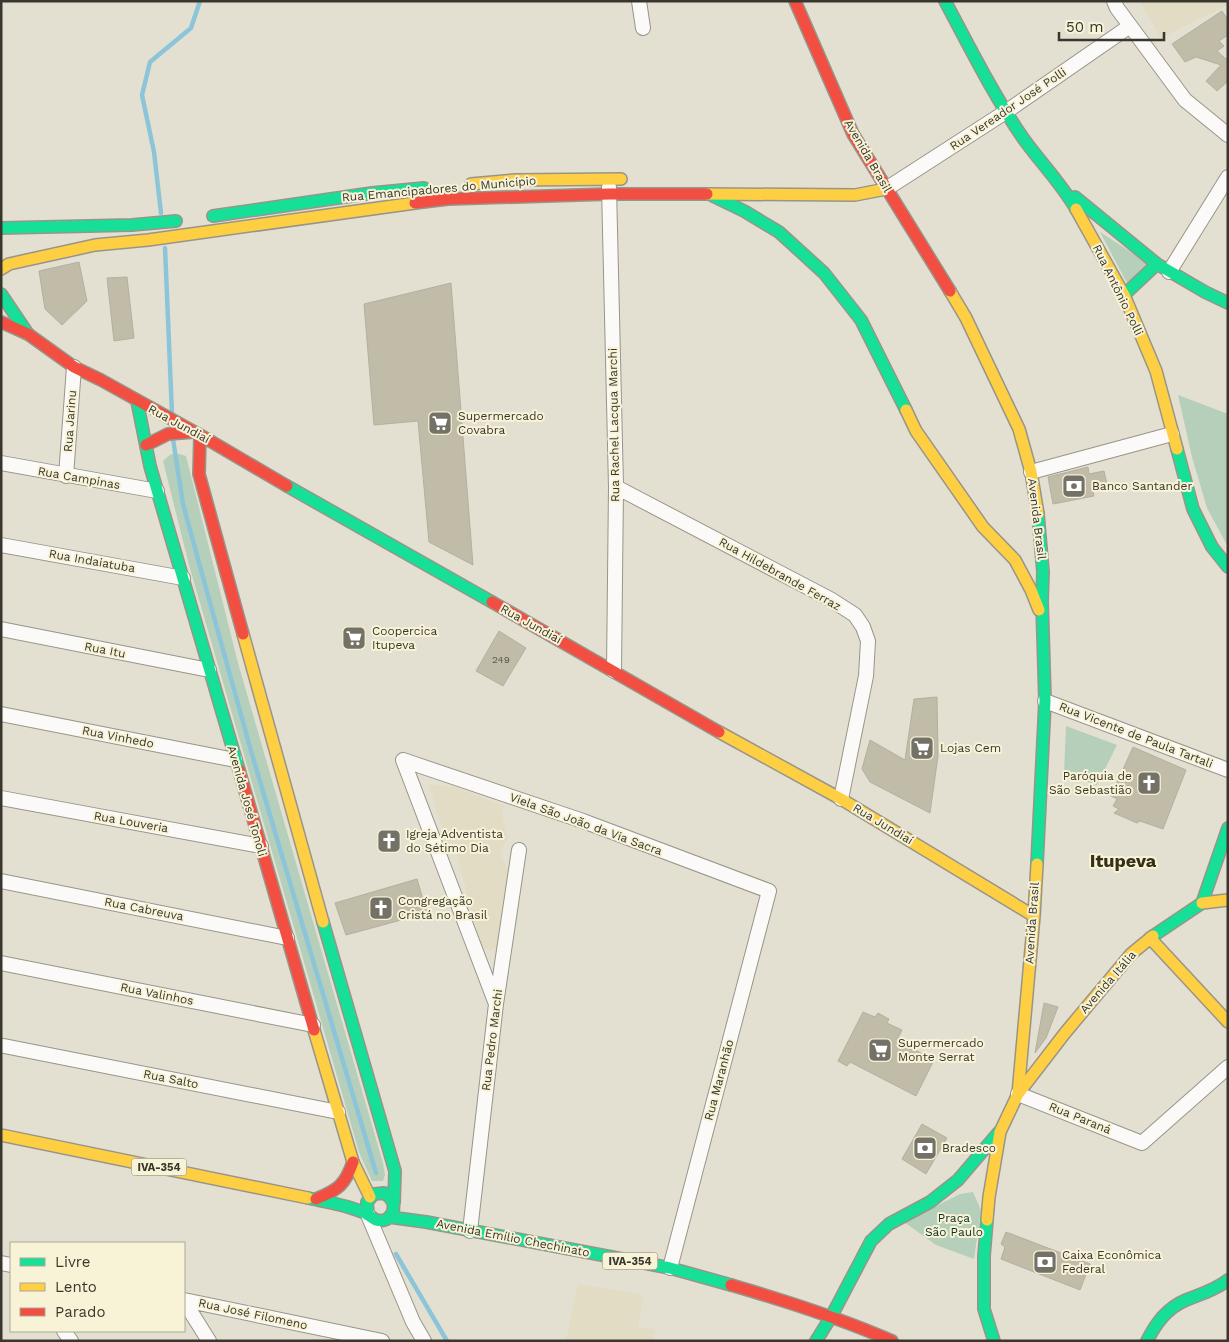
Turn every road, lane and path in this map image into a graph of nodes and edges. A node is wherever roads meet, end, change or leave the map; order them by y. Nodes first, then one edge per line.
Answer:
1 (639, 1) edge
2 (796, 1) edge
3 (945, 1) edge
4 (959, 1) edge
5 (1114, 1) edge
6 (1130, 26) junction
7 (643, 28) dead end
8 (963, 34) junction
9 (1007, 111) junction
10 (1228, 134) edge
11 (1228, 177) edge
12 (609, 179) junction
13 (637, 179) dead end
14 (878, 182) junction
15 (456, 185) dead end
16 (436, 187) dead end
17 (1066, 190) junction
18 (609, 194) junction
19 (708, 194) junction
20 (202, 217) dead end
21 (183, 220) dead end
22 (117, 226) junction
23 (2, 229) edge
24 (95, 245) junction
25 (4, 264) edge
26 (1157, 264) junction
27 (1169, 272) junction
28 (1, 294) edge
29 (1124, 295) junction
30 (1228, 303) edge
31 (1, 322) edge
32 (28, 334) junction
33 (74, 367) junction
34 (137, 401) junction
35 (190, 432) junction
36 (1172, 434) junction
37 (146, 445) junction
38 (1, 463) edge
39 (1031, 472) junction
40 (66, 476) junction
41 (616, 487) junction
42 (157, 491) junction
43 (1039, 529) junction
44 (1, 545) edge
45 (1023, 557) junction
46 (1228, 567) edge
47 (182, 578) junction
48 (1042, 617) junction
49 (1, 629) edge
50 (209, 670) junction
51 (614, 671) junction
52 (1045, 701) junction
53 (1, 714) edge
54 (236, 760) junction
55 (1228, 770) edge
56 (1, 798) edge
57 (842, 799) junction
58 (1228, 828) edge
59 (261, 846) junction
60 (519, 850) dead end
61 (1, 881) edge
62 (769, 891) joint
63 (1228, 900) edge
64 (1202, 903) junction
65 (1034, 916) junction
66 (287, 938) junction
67 (1150, 938) junction
68 (1, 963) edge
69 (496, 1004) junction
70 (1228, 1022) edge
71 (313, 1025) junction
72 (4, 1046) dead end
73 (1228, 1067) edge
74 (1018, 1094) junction
75 (338, 1112) junction
76 (1000, 1132) junction
77 (1, 1136) edge
78 (353, 1162) junction
79 (958, 1180) junction
80 (370, 1197) junction
81 (989, 1197) junction
82 (316, 1199) junction
83 (394, 1204) junction
84 (368, 1214) junction
85 (389, 1217) junction
86 (426, 1222) junction
87 (470, 1231) junction
88 (670, 1268) junction
89 (1228, 1280) edge
90 (185, 1300) edge
91 (185, 1302) edge
92 (830, 1317) junction
93 (341, 1336) edge
94 (209, 1341) edge
95 (382, 1341) edge
96 (424, 1341) edge
97 (816, 1341) edge
98 (892, 1341) edge
99 (994, 1341) edge
100 (1147, 1341) edge

1 - 7 street
2 - 14 main road, Avenida Brasil
3 - 8 main road, Rua Antônio Polli
4 - 8 main road, Rua Antônio Polli
5 - 6 street
6 - 9 street, Rua Vereador José Polli
6 - 10 street
8 - 9 main road, Rua Antônio Polli
9 - 14 street, Rua Vereador José Polli
9 - 17 main road, Rua Antônio Polli
11 - 27 street
12 - 13 main road, Rua Emancipadores do Município
12 - 15 main road, Rua Emancipadores do Município
12 - 18 street, Rua Rachel Lacqua Marchi
14 - 19 main road, Rua Emancipadores do Município
14 - 39 main road, Avenida Brasil
16 - 20 main road, Rua Emancipadores do Município
17 - 26 main road
17 - 29 main road, Rua Antônio Polli
18 - 19 main road, Rua Emancipadores do Município
18 - 24 main road, Rua Emancipadores do Município
18 - 41 street, Rua Rachel Lacqua Marchi
19 - 45 main road, Rua Emancipadores do Município
21 - 22 main road
22 - 23 main road
22 - 24 main road
24 - 25 main road, Rua Emancipadores do Município
26 - 27 main road
26 - 29 main road
27 - 30 main road
28 - 32 main road, Rua Jundiaí
29 - 36 main road, Rua Antônio Polli
31 - 32 main road, Rua Jundiaí
32 - 33 main road, Rua Jundiaí
33 - 34 main road, Rua Jundiaí
33 - 40 street, Rua Jarinu
34 - 35 main road, Rua Jundiaí
34 - 37 main road, Avenida José Tonoli
35 - 37 main road
35 - 51 main road, Rua Jundiaí
35 - 83 main road
36 - 39 street
36 - 46 main road, Rua Antônio Polli
37 - 42 main road, Avenida José Tonoli
38 - 40 street, Rua Campinas
39 - 43 main road, Avenida Brasil
40 - 42 street, Rua Campinas
41 - 51 street, Rua Rachel Lacqua Marchi
41 - 57 street, Rua Hildebrande Ferraz
42 - 47 main road, Avenida José Tonoli
43 - 45 main road
43 - 48 main road, Avenida Brasil
44 - 47 street, Rua Indaiatuba
45 - 48 main road, Rua Emancipadores do Município
47 - 50 main road, Avenida José Tonoli
48 - 52 main road, Avenida Brasil
49 - 50 street, Rua Itu
50 - 54 main road, Avenida José Tonoli
51 - 57 main road, Rua Jundiaí
52 - 55 street, Rua Vicente de Paula Tartali
52 - 65 main road, Avenida Brasil
53 - 54 street, Rua Vinhedo
54 - 59 main road, Avenida José Tonoli
56 - 59 street, Rua Louveria
57 - 65 main road, Rua Jundiaí
58 - 64 main road
59 - 66 main road, Avenida José Tonoli
60 - 69 street, Rua Pedro Marchi
61 - 66 street, Rua Cabreuva
62 - 69 street, Viela São João da Via Sacra
62 - 88 street, Rua Maranhão
63 - 64 main road
64 - 67 main road, Avenida Itália
65 - 74 main road, Avenida Brasil
66 - 71 main road, Avenida José Tonoli
67 - 70 main road
67 - 74 main road, Avenida Itália
68 - 71 street, Rua Valinhos
69 - 87 street, Rua Pedro Marchi
71 - 75 main road, Avenida José Tonoli
72 - 75 street, Rua Salto
73 - 74 street, Rua Paraná
74 - 76 main road
75 - 78 main road, Avenida José Tonoli
76 - 79 main road
76 - 81 main road
77 - 82 main road, IVA-354
78 - 80 main road, Avenida José Tonoli
78 - 82 main road
79 - 81 main road
79 - 92 main road
80 - 82 main road, IVA-354
80 - 83 main road
80 - 84 main road
81 - 99 main road
82 - 84 main road, IVA-354
83 - 85 main road
83 - 86 main road, Avenida Emílio Chechinato / IVA-354
84 - 85 main road
84 - 96 street
85 - 86 main road, Avenida Emílio Chechinato / IVA-354
86 - 87 main road, Avenida Emílio Chechinato / IVA-354
87 - 88 main road, Avenida Emílio Chechinato / IVA-354
88 - 92 main road, Avenida Emílio Chechinato / IVA-354
89 - 100 main road
90 - 93 street, Rua José Filomeno
91 - 94 street
92 - 97 main road
92 - 98 main road
93 - 95 street, Rua José Filomeno

